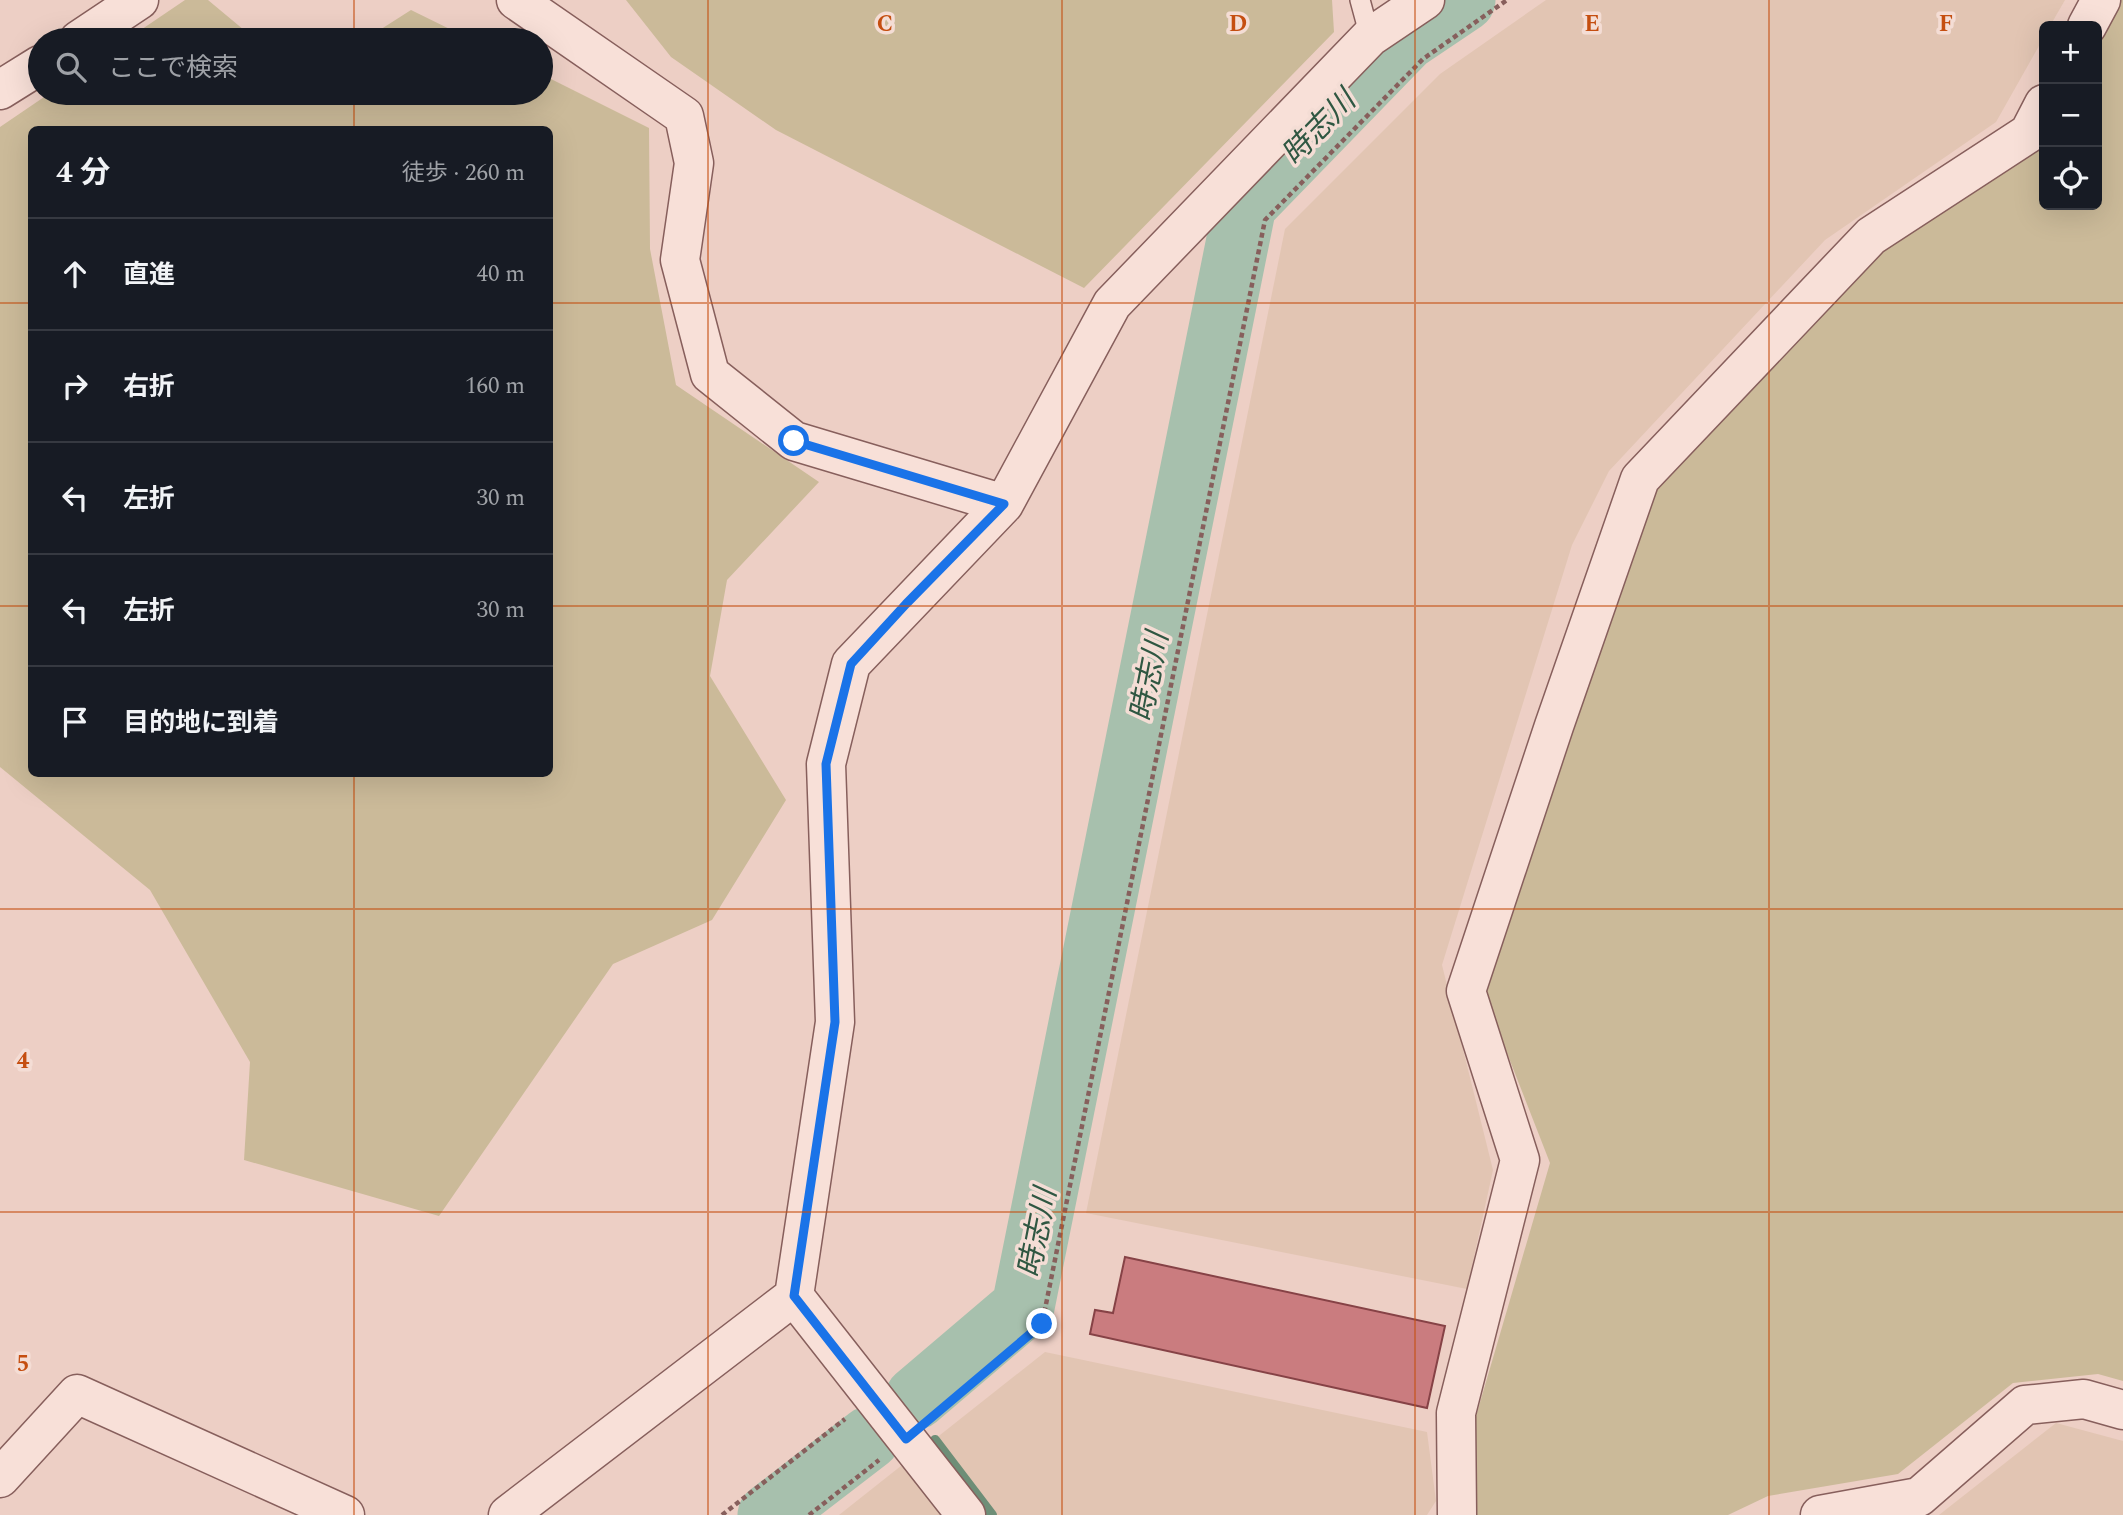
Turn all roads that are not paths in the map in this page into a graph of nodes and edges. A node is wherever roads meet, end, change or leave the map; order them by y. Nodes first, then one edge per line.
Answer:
1 (139, 0) edge
2 (516, 0) edge
3 (1360, 0) edge
4 (1425, 0) edge
5 (2101, 0) edge
6 (2090, 21) edge
7 (97, 28) edge
8 (1370, 37) junction
9 (28, 72) edge
10 (0, 90) edge
11 (2039, 114) edge
12 (1004, 504) junction
13 (794, 1296) junction
14 (2123, 1410) edge
15 (0, 1478) edge
16 (345, 1515) edge
17 (508, 1515) edge
18 (967, 1515) edge
19 (1457, 1515) edge
20 (1821, 1515) edge

1 - 7 street
2 - 12 street
3 - 8 lane
4 - 8 street
5 - 6 street
8 - 12 street
9 - 10 street
11 - 19 street
12 - 13 street
13 - 17 street
13 - 18 street
14 - 20 street
15 - 16 street

